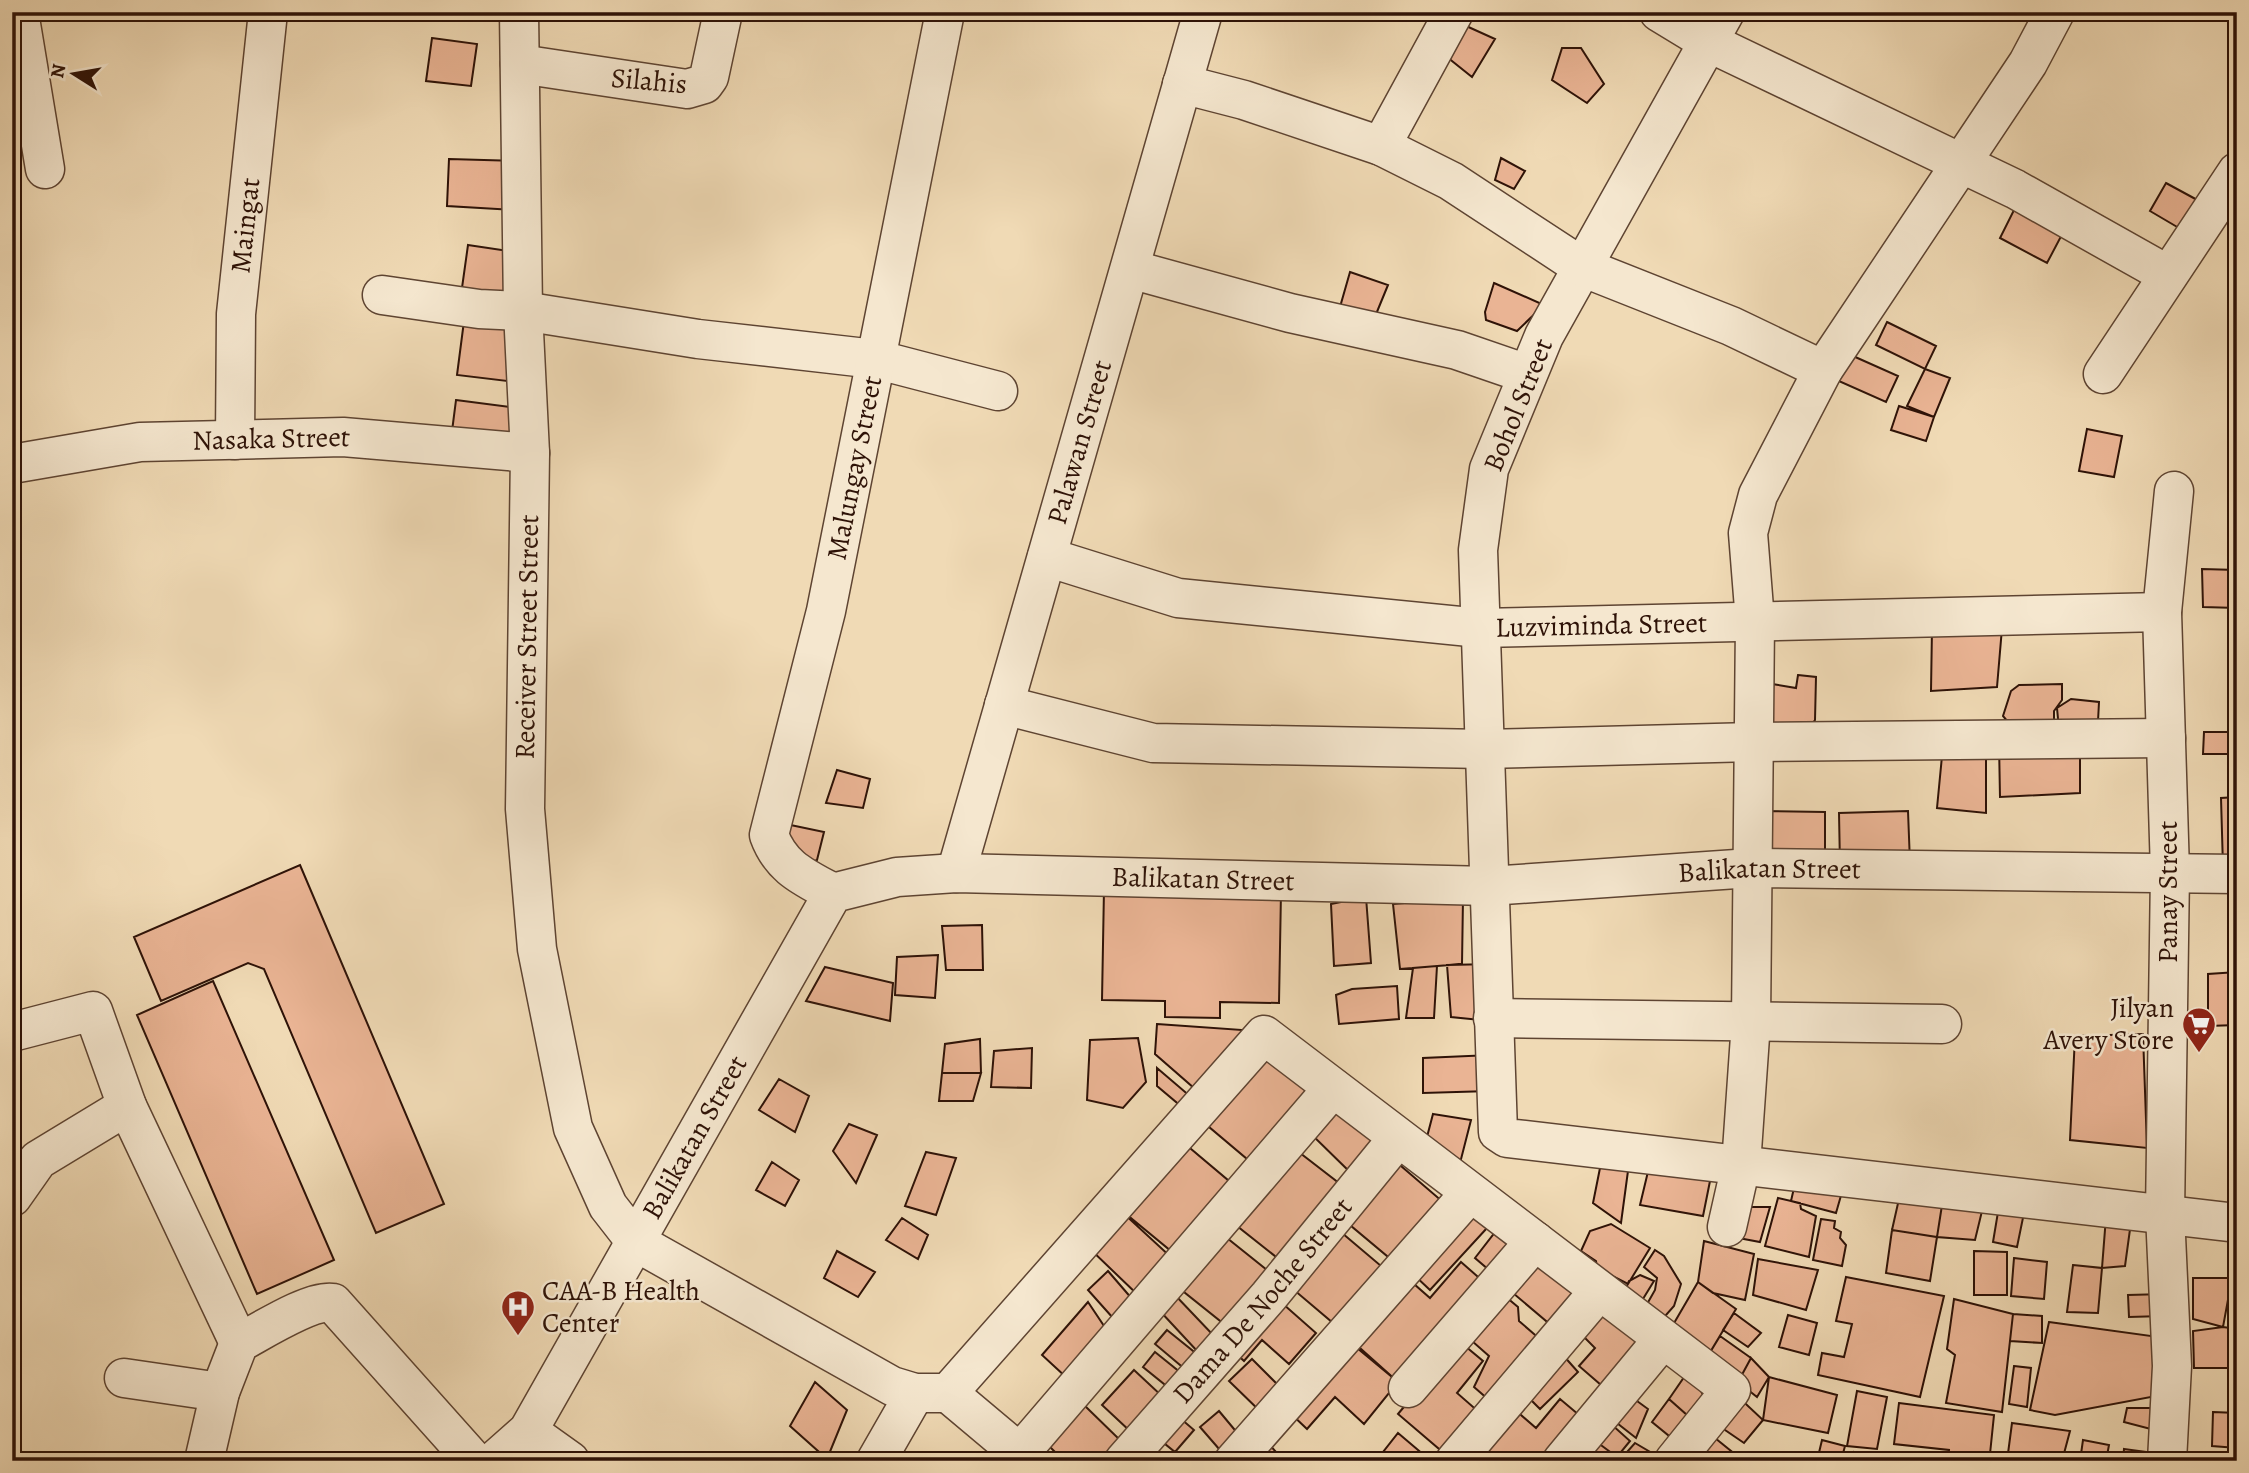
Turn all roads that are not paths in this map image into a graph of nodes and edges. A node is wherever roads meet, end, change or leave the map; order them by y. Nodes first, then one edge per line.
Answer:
1 (19, 12) edge
2 (268, 12) edge
3 (519, 12) edge
4 (723, 12) edge
5 (945, 12) edge
6 (1203, 12) edge
7 (1454, 12) edge
8 (1660, 12) edge
9 (2055, 12) edge
10 (1717, 28) edge
11 (520, 64) junction
12 (1182, 84) junction
13 (1381, 146) junction
14 (1961, 163) junction
15 (45, 169) dead end
16 (2237, 172) edge
17 (1581, 267) junction
18 (1130, 269) junction
19 (2168, 275) junction
20 (382, 295) dead end
21 (523, 311) junction
22 (875, 359) junction
23 (1823, 370) junction
24 (1527, 374) junction
25 (2103, 374) dead end
26 (998, 391) dead end
27 (235, 440) junction
28 (530, 453) junction
29 (12, 464) edge
30 (2174, 491) dead end
31 (1047, 556) junction
32 (2162, 612) junction
33 (1755, 621) junction
34 (1480, 628) junction
35 (1004, 705) junction
36 (2166, 738) junction
37 (1753, 742) junction
38 (1484, 749) junction
39 (1751, 868) junction
40 (2170, 872) junction
41 (956, 873) junction
42 (2237, 874) edge
43 (1489, 886) junction
44 (833, 893) junction
45 (1493, 1018) junction
46 (1751, 1022) junction
47 (1942, 1024) dead end
48 (12, 1032) edge
49 (1333, 1088) junction
50 (127, 1106) junction
51 (1398, 1138) junction
52 (1741, 1165) junction
53 (1470, 1193) junction
54 (12, 1197) edge
55 (2165, 1214) junction
56 (2237, 1223) edge
57 (1727, 1227) dead end
58 (1535, 1241) junction
59 (636, 1242) junction
60 (1599, 1291) junction
61 (1663, 1339) junction
62 (239, 1343) junction
63 (124, 1378) dead end
64 (1408, 1388) dead end
65 (220, 1392) junction
66 (931, 1393) junction
67 (528, 1431) junction
68 (1024, 1457) edge
69 (206, 1460) edge
70 (474, 1461) edge
71 (494, 1461) edge
72 (570, 1461) edge
73 (876, 1461) edge
74 (1124, 1461) edge
75 (1234, 1461) edge
76 (1455, 1461) edge
77 (1562, 1461) edge
78 (1674, 1461) edge
79 (2167, 1461) edge

1 - 15 street
2 - 27 street, Maingat
3 - 11 street, Receiver Street Street
4 - 11 street, Silahis
5 - 22 street, Malungay Street
6 - 12 street, Palawan Street
7 - 13 street
8 - 10 street
9 - 14 street
10 - 14 street
10 - 17 street, Bohol Street
11 - 21 street, Receiver Street Street
12 - 13 street
12 - 18 street, Palawan Street
13 - 17 street
14 - 19 street
14 - 23 street
16 - 19 street
17 - 23 street
17 - 24 street, Bohol Street
18 - 24 street
18 - 31 street, Palawan Street
19 - 25 street
20 - 21 street
21 - 22 street
21 - 28 street, Receiver Street Street
22 - 26 street
22 - 44 street, Malungay Street
23 - 33 street
24 - 34 street, Bohol Street
27 - 28 street, Nasaka Street
27 - 29 street, Nasaka Street
28 - 59 street, Receiver Street Street
30 - 32 street, Panay Street
31 - 34 street, Luzviminda Street
31 - 35 street, Palawan Street
32 - 33 street, Luzviminda Street
32 - 36 street, Panay Street
33 - 34 street, Luzviminda Street
33 - 37 street
34 - 38 street, Bohol Street
35 - 38 street
35 - 41 street, Palawan Street
36 - 37 street
36 - 40 street, Panay Street
37 - 38 street
37 - 39 street
38 - 43 street, Bohol Street
39 - 40 street, Balikatan Street
39 - 43 street, Balikatan Street
39 - 46 street
40 - 42 street, Balikatan Street
40 - 55 street, Panay Street
41 - 43 street, Balikatan Street
41 - 44 street, Balikatan Street
43 - 45 street, Bohol Street
44 - 59 street, Balikatan Street
45 - 46 street
45 - 52 street, Bohol Street
46 - 47 street
46 - 52 street
48 - 50 street
49 - 51 street
49 - 66 street
49 - 68 street
50 - 54 street
50 - 62 street
51 - 53 street
51 - 74 street, Dama De Noche Street
52 - 55 street
52 - 57 street
53 - 58 street
53 - 75 street
55 - 56 street
55 - 79 street, Panay Street
58 - 60 street
58 - 64 street
59 - 66 street
59 - 67 street, Balikatan Street
60 - 61 street
60 - 76 street
61 - 77 street
61 - 78 street
62 - 65 street
62 - 70 street
63 - 65 street
65 - 69 street
66 - 68 street
66 - 73 street
67 - 71 street, Balikatan Street
67 - 72 street

